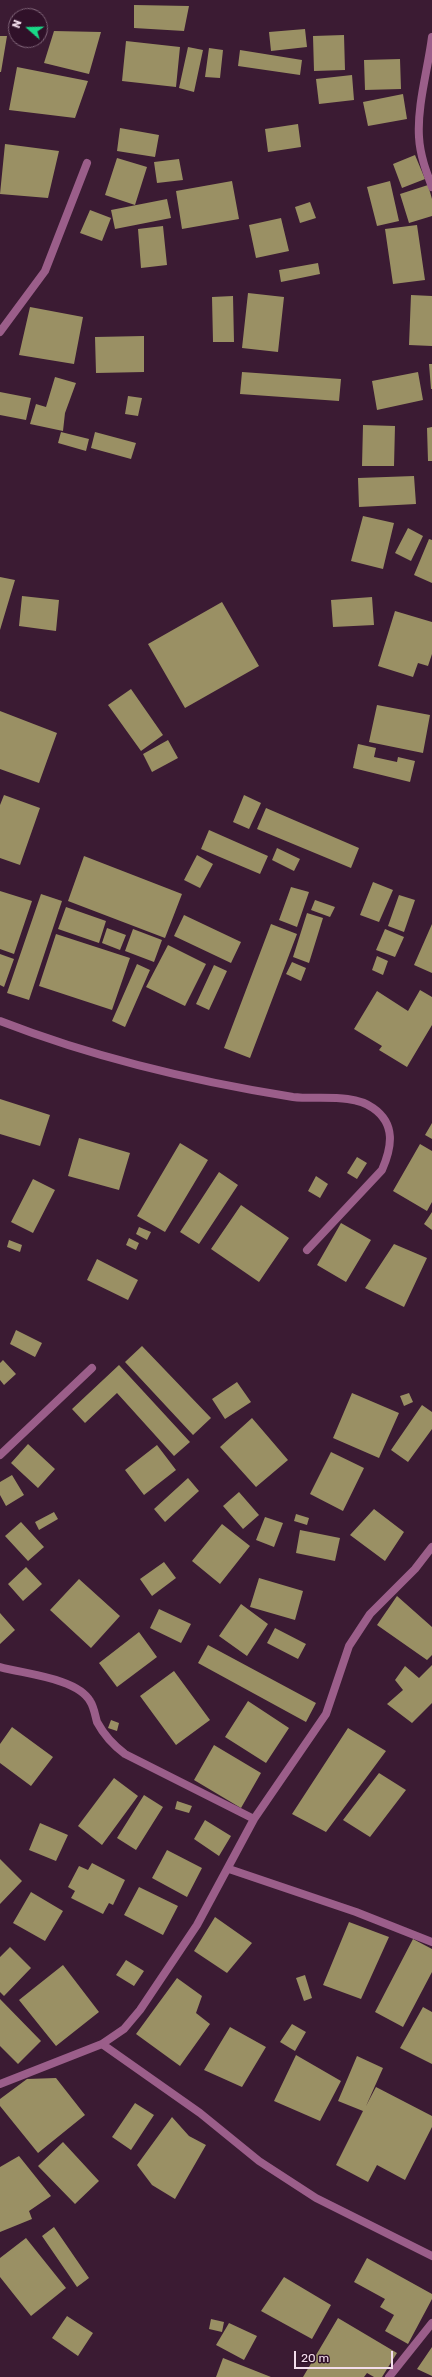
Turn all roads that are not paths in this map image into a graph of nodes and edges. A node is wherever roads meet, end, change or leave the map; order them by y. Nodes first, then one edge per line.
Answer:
1 (432, 37) edge
2 (87, 163) dead end
3 (432, 188) edge
4 (0, 332) edge
5 (0, 1021) edge
6 (306, 1250) dead end
7 (92, 1368) dead end
8 (0, 1454) edge
9 (432, 1547) edge
10 (0, 1667) edge
11 (254, 1820) junction
12 (229, 1869) junction
13 (432, 1942) edge
14 (102, 2044) junction
15 (0, 2084) edge
16 (432, 2256) edge
17 (432, 2323) edge
18 (390, 2377) edge

1 - 3 street
2 - 4 street
5 - 6 street
7 - 8 street
9 - 11 street
10 - 11 street
11 - 12 street
12 - 13 street
12 - 14 street
14 - 15 street
14 - 16 street
17 - 18 street

